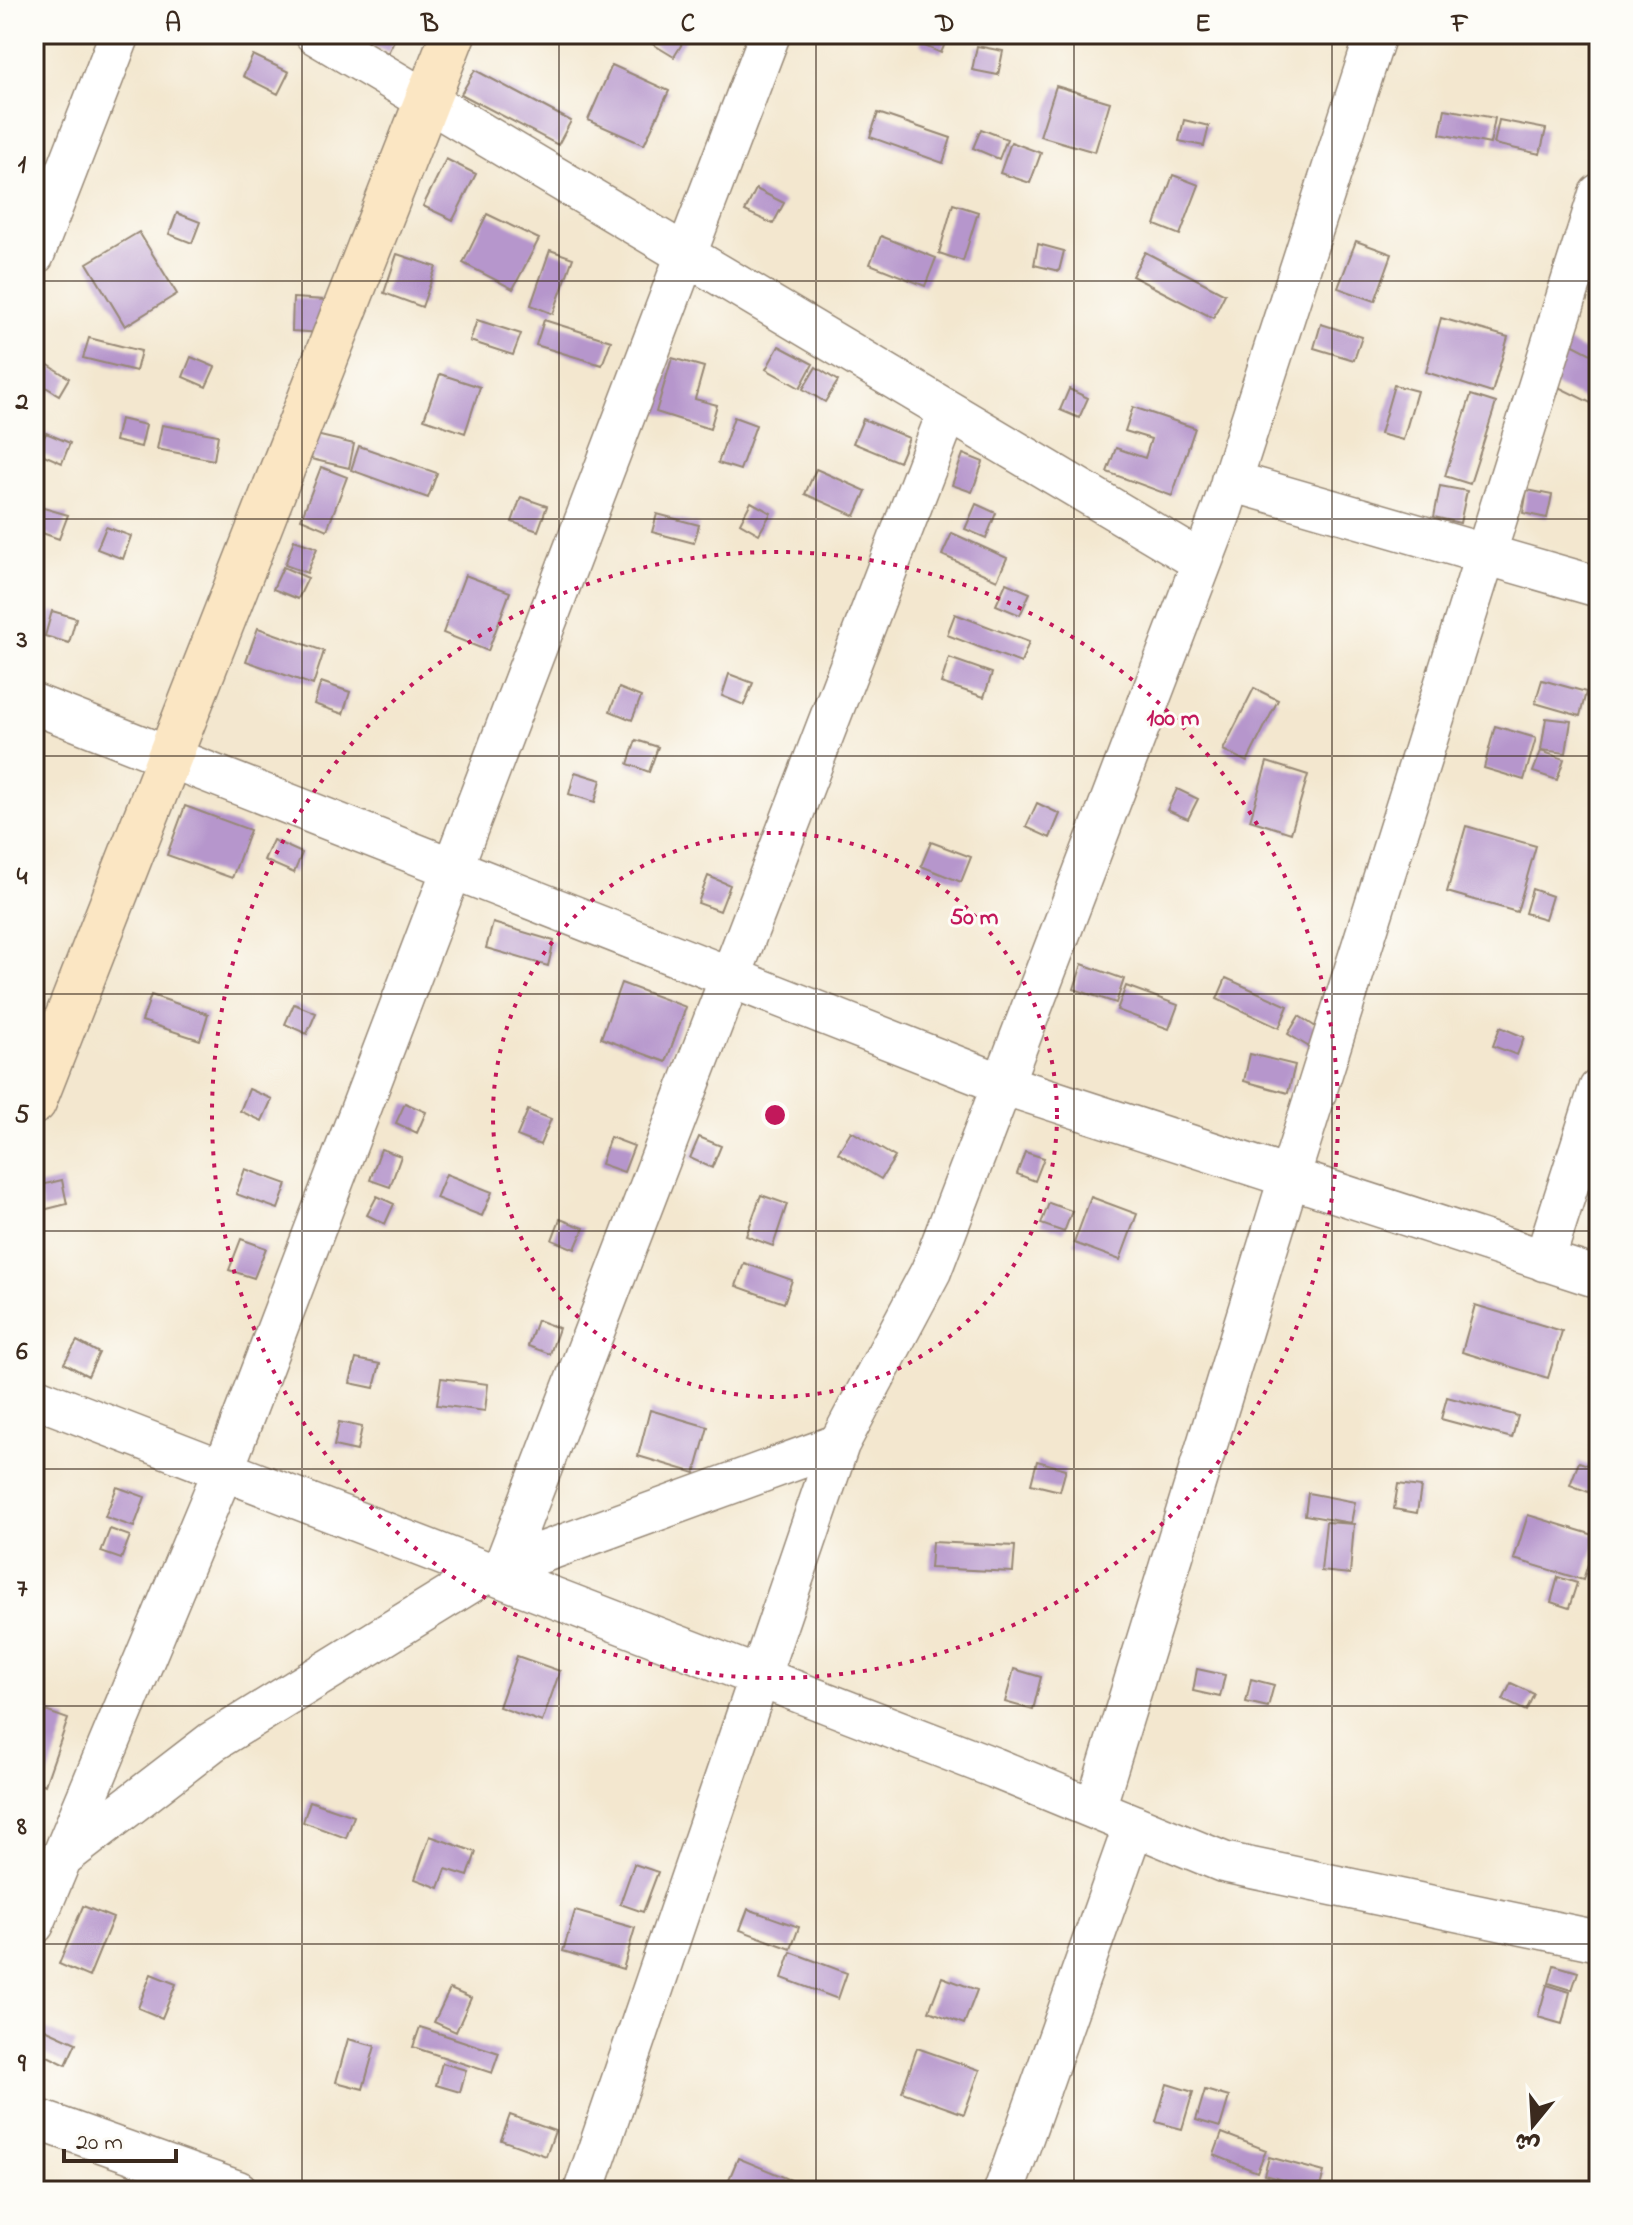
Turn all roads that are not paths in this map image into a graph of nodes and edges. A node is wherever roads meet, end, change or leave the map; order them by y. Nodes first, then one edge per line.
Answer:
1 (120, 34) edge
2 (315, 34) edge
3 (453, 34) edge
4 (770, 34) edge
5 (1376, 34) edge
6 (427, 101) junction
7 (1599, 194) edge
8 (34, 255) edge
9 (686, 255) junction
10 (948, 411) junction
11 (1231, 481) junction
12 (1486, 554) junction
13 (1202, 562) junction
14 (1599, 587) edge
15 (34, 704) edge
16 (169, 757) junction
17 (453, 868) junction
18 (729, 977) junction
19 (1002, 1084) junction
20 (1599, 1089) edge
21 (34, 1102) edge
22 (1289, 1178) junction
23 (1544, 1261) junction
24 (1599, 1278) edge
25 (34, 1397) edge
26 (839, 1444) junction
27 (223, 1471) junction
28 (495, 1569) junction
29 (759, 1678) junction
30 (1095, 1809) junction
31 (1134, 1825) junction
32 (48, 1868) edge
33 (34, 1924) edge
34 (1599, 1941) edge
35 (34, 2118) edge
36 (237, 2191) edge
37 (584, 2191) edge
38 (1004, 2191) edge

1 - 8 street
2 - 6 street
3 - 6 street
4 - 9 street
5 - 11 street
6 - 9 street
6 - 16 street
7 - 12 street
9 - 10 street
9 - 17 street
10 - 13 street
10 - 18 street
11 - 12 street
11 - 13 street
12 - 14 street
12 - 22 street
13 - 19 street
15 - 16 street
16 - 17 street
16 - 21 street
17 - 18 street
17 - 27 street
18 - 19 street
18 - 28 street
19 - 22 street
19 - 26 street
20 - 23 street
22 - 23 street
22 - 30 street
23 - 24 street
25 - 27 street
26 - 28 street
26 - 29 street
27 - 28 street
27 - 32 street
28 - 29 street
28 - 32 street
29 - 30 street
29 - 37 street
30 - 31 street
31 - 34 street
31 - 38 street
32 - 33 street
35 - 36 street

